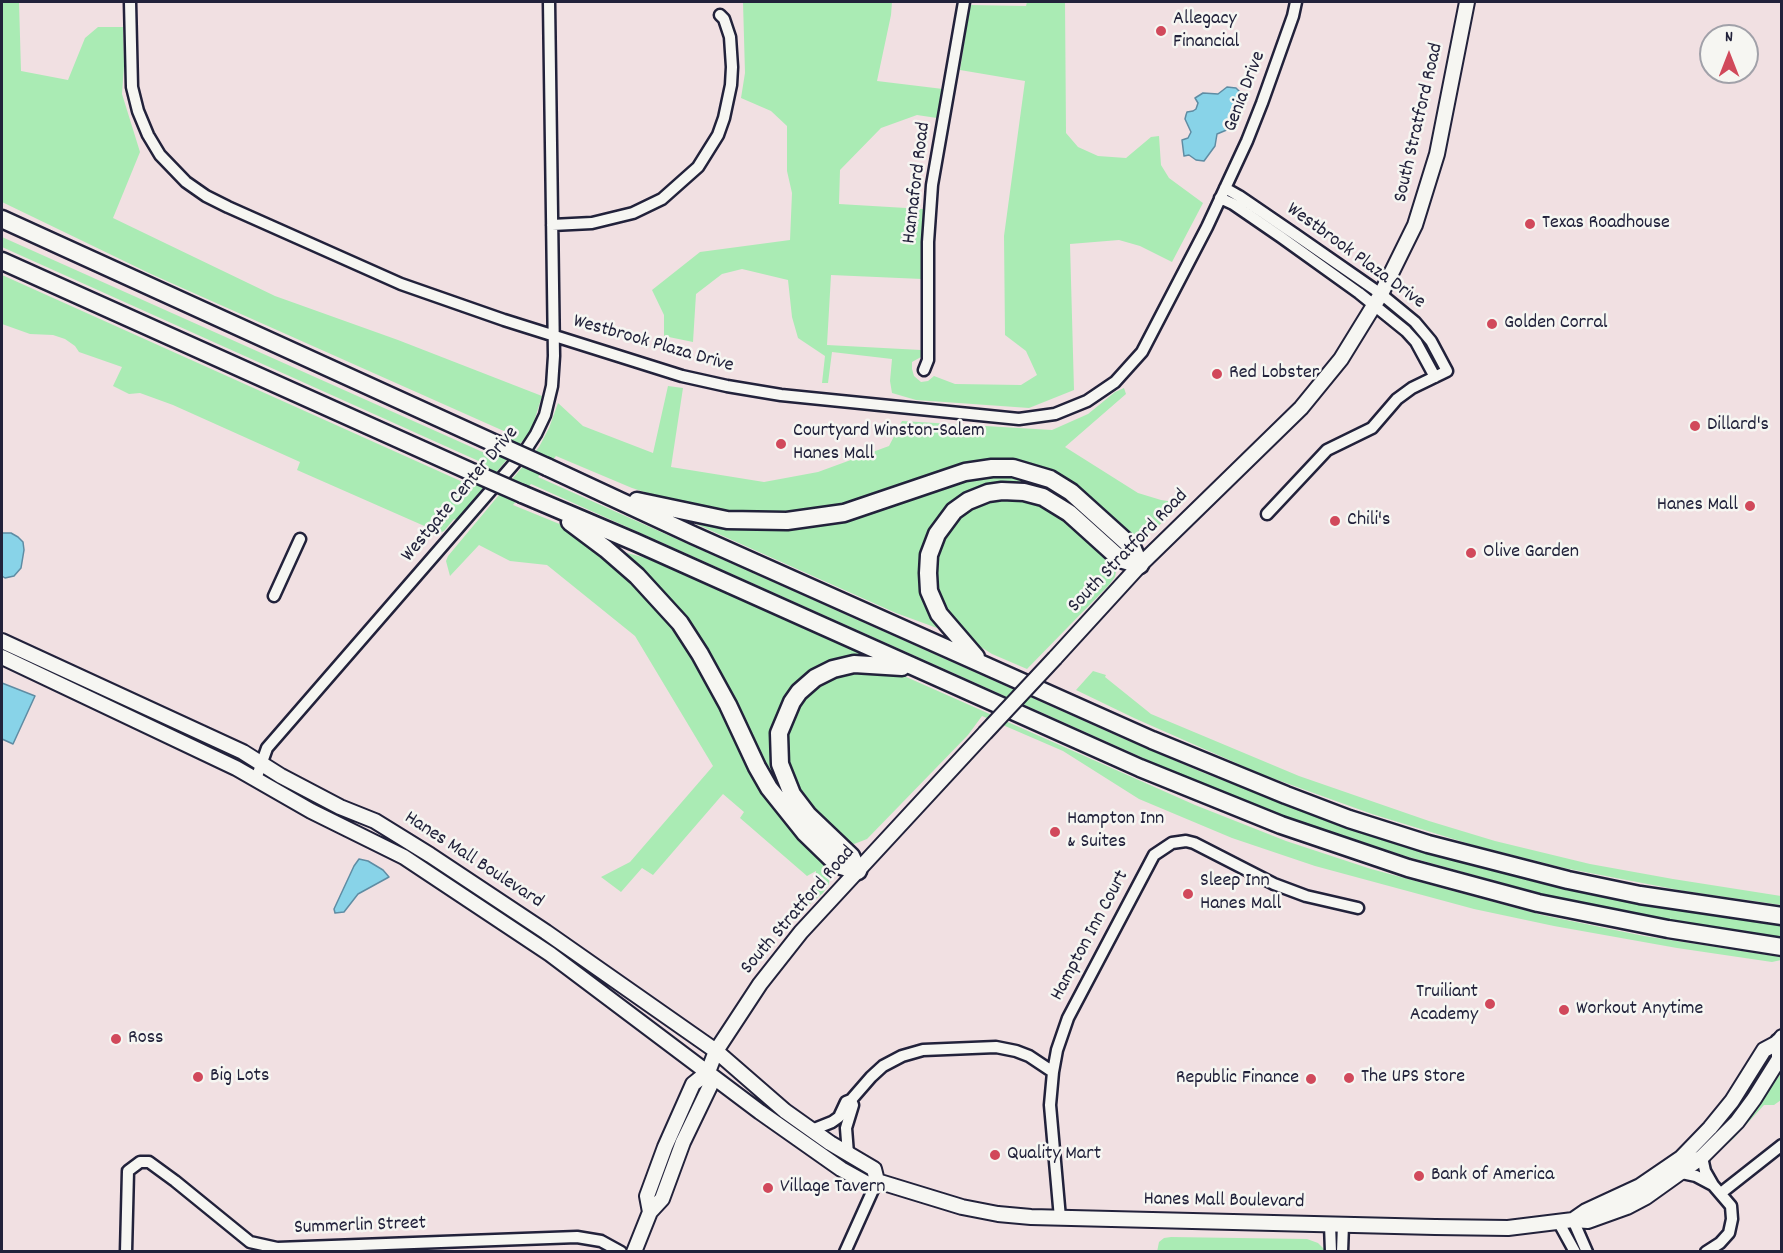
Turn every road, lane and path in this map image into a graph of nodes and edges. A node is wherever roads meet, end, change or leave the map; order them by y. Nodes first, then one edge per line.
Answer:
1 (130, 2) edge
2 (549, 2) edge
3 (964, 2) edge
4 (1296, 2) edge
5 (1467, 2) edge
6 (720, 15) dead end
7 (1222, 193) junction
8 (4, 220) edge
9 (552, 225) junction
10 (2, 261) edge
11 (1377, 300) junction
12 (554, 335) junction
13 (924, 370) dead end
14 (1435, 377) junction
15 (607, 494) junction
16 (548, 506) junction
17 (1267, 514) dead end
18 (300, 538) dead end
19 (1140, 565) junction
20 (274, 596) dead end
21 (2, 641) edge
22 (2, 657) edge
23 (983, 665) junction
24 (920, 670) junction
25 (261, 763) junction
26 (256, 779) junction
27 (858, 871) junction
28 (1359, 908) dead end
29 (1782, 916) edge
30 (1782, 946) edge
31 (1781, 1041) edge
32 (716, 1051) junction
33 (708, 1072) junction
34 (1053, 1072) junction
35 (852, 1100) junction
36 (812, 1130) junction
37 (1782, 1145) edge
38 (848, 1154) junction
39 (1702, 1157) junction
40 (1682, 1173) junction
41 (877, 1181) junction
42 (1717, 1189) junction
43 (1060, 1218) junction
44 (1573, 1220) junction
45 (1559, 1223) junction
46 (1337, 1224) junction
47 (277, 1250) edge
48 (126, 1251) edge
49 (621, 1251) edge
50 (634, 1251) edge
51 (845, 1251) edge
52 (1331, 1251) edge
53 (1342, 1251) edge
54 (1575, 1251) edge
55 (1587, 1251) edge
56 (1706, 1251) edge

1 - 12 street, Westbrook Plaza Drive
2 - 9 street, Westgate Center Drive
3 - 13 street, Hannaford Road
4 - 7 street, Genia Drive
5 - 11 main road, South Stratford Road
6 - 9 street
7 - 11 street, Westbrook Plaza Drive
7 - 12 street, Westbrook Plaza Drive
8 - 15 highway, bridge
9 - 12 street, Westgate Center Drive
10 - 16 highway, bridge
11 - 14 street, Westbrook Plaza Drive
11 - 14 street, Westbrook Plaza Drive
11 - 19 main road, South Stratford Road
12 - 25 street, Westgate Center Drive
14 - 17 street
15 - 19 highway
15 - 23 highway
16 - 24 highway
16 - 27 highway
18 - 20 street
19 - 23 highway
19 - 27 main road, South Stratford Road, bridge
21 - 25 main road, Hanes Mall Boulevard
22 - 26 main road, Hanes Mall Boulevard
23 - 29 highway
24 - 27 highway
24 - 30 highway
25 - 26 street, Westgate Center Drive
25 - 32 main road, Hanes Mall Boulevard
26 - 33 main road, Hanes Mall Boulevard
27 - 32 main road, South Stratford Road
28 - 34 street, Hampton Inn Court
31 - 39 main road, Hanes Mall Boulevard
31 - 44 main road, Hanes Mall Boulevard
32 - 33 main road, South Stratford Road
32 - 36 main road, Hanes Mall Boulevard
33 - 41 main road, Hanes Mall Boulevard
33 - 50 main road, South Stratford Road
34 - 35 street
34 - 43 street, Hampton Inn Court
35 - 36 street
35 - 38 street
36 - 38 main road, Hanes Mall Boulevard
37 - 42 street
38 - 41 main road, Hanes Mall Boulevard
39 - 40 main road, Hanes Mall Boulevard
39 - 42 street
40 - 42 street
40 - 44 main road, Hanes Mall Boulevard
41 - 43 main road, Hanes Mall Boulevard
41 - 51 street
42 - 56 street
43 - 46 main road, Hanes Mall Boulevard
44 - 45 main road, Hanes Mall Boulevard
44 - 55 street
45 - 46 main road, Hanes Mall Boulevard
45 - 54 street
46 - 52 street
46 - 53 street
47 - 48 street, Summerlin Street
47 - 49 street, Summerlin Street

